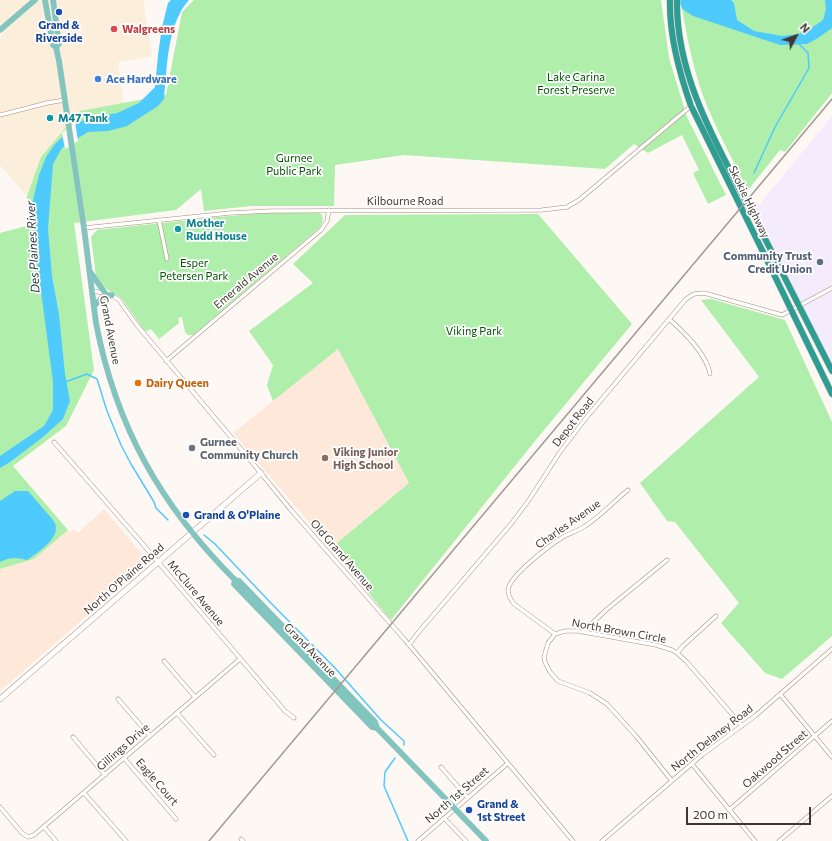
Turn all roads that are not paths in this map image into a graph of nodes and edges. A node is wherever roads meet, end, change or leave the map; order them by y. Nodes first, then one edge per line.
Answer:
1 (35, 0) edge
2 (45, 0) edge
3 (53, 0) edge
4 (670, 0) edge
5 (677, 0) edge
6 (0, 30) edge
7 (56, 47) junction
8 (65, 100) junction
9 (697, 102) junction
10 (691, 106) junction
11 (0, 115) edge
12 (329, 210) junction
13 (159, 220) junction
14 (84, 228) junction
15 (167, 259) dead end
16 (90, 271) junction
17 (832, 288) edge
18 (92, 291) junction
19 (105, 293) junction
20 (112, 295) junction
21 (798, 305) junction
22 (94, 307) junction
23 (791, 310) junction
24 (669, 319) junction
25 (166, 361) junction
26 (832, 371) edge
27 (710, 374) dead end
28 (832, 394) edge
29 (54, 442) dead end
30 (261, 473) junction
31 (628, 490) dead end
32 (191, 533) junction
33 (667, 560) dead end
34 (158, 562) junction
35 (716, 616) dead end
36 (583, 632) junction
37 (555, 634) junction
38 (409, 645) junction
39 (832, 649) edge
40 (678, 653) junction
41 (240, 658) junction
42 (164, 661) dead end
43 (780, 694) junction
44 (195, 697) junction
45 (0, 699) edge
46 (118, 699) dead end
47 (177, 713) junction
48 (294, 718) dead end
49 (832, 721) edge
50 (742, 726) junction
51 (150, 736) junction
52 (815, 736) junction
53 (73, 737) dead end
54 (214, 754) dead end
55 (832, 757) edge
56 (124, 758) junction
57 (508, 763) junction
58 (692, 764) junction
59 (441, 767) dead end
60 (105, 775) junction
61 (672, 781) junction
62 (84, 793) junction
63 (832, 796) edge
64 (468, 798) junction
65 (0, 808) edge
66 (455, 809) junction
67 (730, 810) junction
68 (444, 818) junction
69 (176, 819) dead end
70 (44, 827) junction
71 (56, 841) edge
72 (126, 841) edge
73 (418, 841) edge
74 (466, 841) edge
75 (486, 841) edge
76 (573, 841) edge
77 (602, 841) edge
78 (755, 841) edge
79 (779, 841) edge

1 - 6 main road
2 - 7 main road, Grand Avenue
3 - 7 main road, Grand Avenue
4 - 10 highway, Skokie Highway
5 - 9 highway, Skokie Highway
7 - 8 main road, Grand Avenue
8 - 11 street
8 - 14 main road, Grand Avenue
9 - 10 street, Kilbourne Road
9 - 21 highway, Skokie Highway
10 - 12 street, Kilbourne Road
10 - 23 highway, Skokie Highway
12 - 13 street, Kilbourne Road
12 - 25 street, Emerald Avenue
13 - 14 street, Kilbourne Road
13 - 15 street
14 - 16 main road, Grand Avenue
16 - 18 main road, Grand Avenue
16 - 19 main road
17 - 21 street
18 - 19 street
18 - 22 main road, Grand Avenue
19 - 20 street
20 - 22 main road
20 - 25 street, Old Grand Avenue
21 - 23 street
21 - 26 highway, Skokie Highway
22 - 32 main road, Grand Avenue
23 - 24 street, Depot Road
23 - 28 highway, Skokie Highway
24 - 27 street
24 - 38 street, Depot Road
25 - 30 street, Old Grand Avenue
29 - 34 street, McClure Avenue
30 - 32 street, North O'Plaine Road
30 - 38 street, Old Grand Avenue
31 - 37 street, Charles Avenue
32 - 34 street, North O'Plaine Road
32 - 66 main road, Grand Avenue
33 - 36 street
34 - 41 street, McClure Avenue
34 - 45 street, North O'Plaine Road
35 - 40 street
36 - 37 street, North Brown Circle
36 - 40 street, North Brown Circle
37 - 61 street
38 - 57 street, Old Grand Avenue
39 - 43 street, North Delaney Road
40 - 50 street, North Brown Circle
41 - 44 street, Gillings Drive
41 - 48 street, McClure Avenue
42 - 44 street
43 - 50 street, North Delaney Road
43 - 52 street
44 - 47 street, Gillings Drive
46 - 51 street
47 - 51 street, Gillings Drive
47 - 54 street
49 - 52 street, Oakwood Street
50 - 58 street, North Delaney Road
51 - 56 street, Gillings Drive
52 - 55 street
52 - 67 street, Oakwood Street
53 - 60 street
56 - 60 street, Gillings Drive
56 - 69 street, Eagle Court
57 - 64 street, North 1st Street
57 - 76 street, Old Grand Avenue
58 - 61 street, North Delaney Road
58 - 67 street
59 - 64 street
60 - 62 street, Gillings Drive
61 - 77 street, North Delaney Road
62 - 70 street, Gillings Drive
62 - 72 street
63 - 79 street
64 - 66 street, North 1st Street
65 - 70 street, Gillings Drive
66 - 68 street, North 1st Street
66 - 75 main road, Grand Avenue
67 - 78 street
68 - 73 street, North 1st Street
68 - 74 street
70 - 71 street

